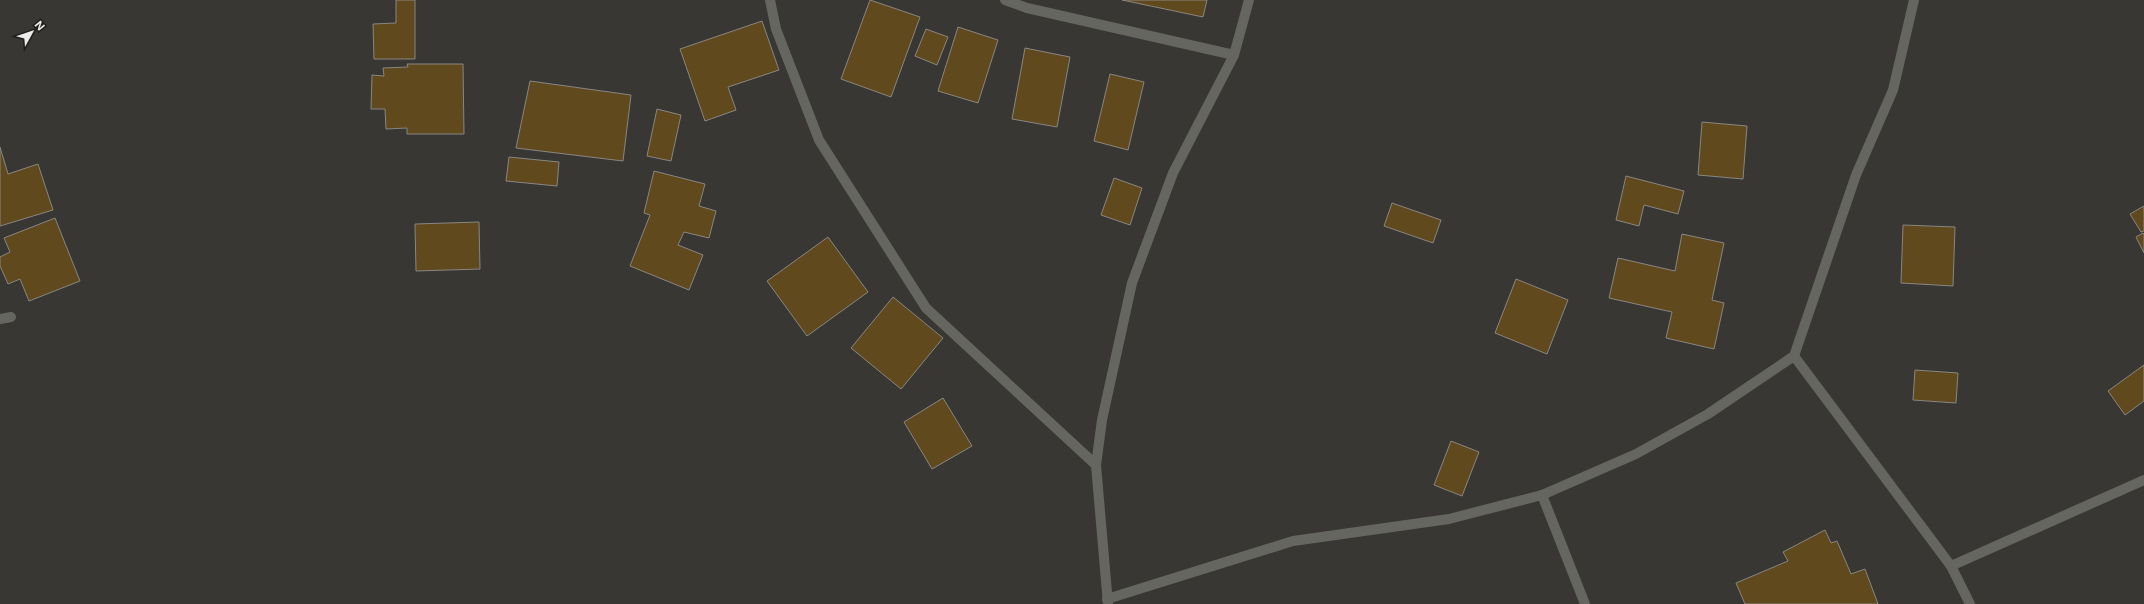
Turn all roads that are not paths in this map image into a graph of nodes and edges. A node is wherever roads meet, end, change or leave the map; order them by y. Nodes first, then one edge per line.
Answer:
1 (770, 0) edge
2 (1005, 0) edge
3 (1249, 0) edge
4 (1914, 0) edge
5 (1234, 55) junction
6 (11, 317) dead end
7 (0, 319) edge
8 (1794, 356) junction
9 (1096, 465) junction
10 (2144, 480) edge
11 (1542, 495) junction
12 (1951, 566) junction
13 (1108, 601) edge
14 (1584, 604) edge
15 (1970, 604) edge

1 - 9 street
2 - 5 street
3 - 5 street
4 - 8 street
5 - 9 street
6 - 7 street
8 - 11 street
8 - 12 street
9 - 13 street
10 - 12 street
11 - 13 street
11 - 14 street
12 - 15 street

